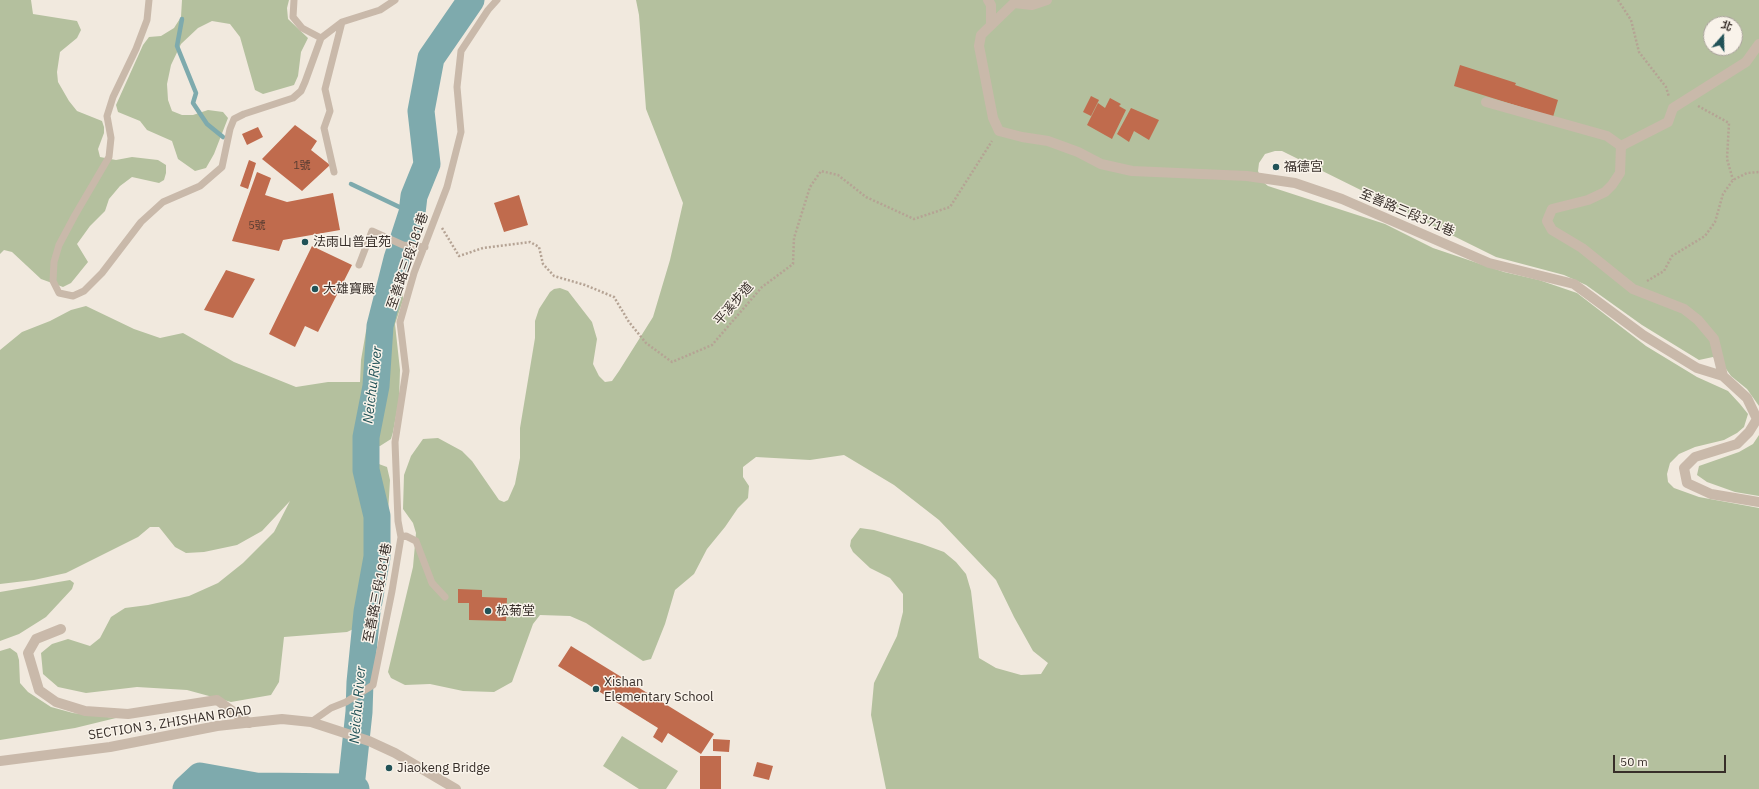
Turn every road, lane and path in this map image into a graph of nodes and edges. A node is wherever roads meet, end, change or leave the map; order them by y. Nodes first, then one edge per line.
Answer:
1 (149, 0) edge
2 (294, 0) edge
3 (395, 0) edge
4 (497, 0) edge
5 (988, 0) edge
6 (1047, 0) edge
7 (1618, 0) edge
8 (1014, 2) edge
9 (342, 22) junction
10 (991, 24) junction
11 (321, 38) junction
12 (1759, 44) edge
13 (1486, 102) dead end
14 (1673, 108) junction
15 (999, 131) junction
16 (1621, 146) junction
17 (334, 172) dead end
18 (1759, 172) edge
19 (1733, 180) junction
20 (436, 217) junction
21 (425, 247) junction
22 (359, 265) dead end
23 (1633, 289) junction
24 (1723, 376) junction
25 (1759, 502) edge
26 (401, 537) junction
27 (445, 596) dead end
28 (61, 629) dead end
29 (249, 722) junction
30 (311, 722) junction
31 (0, 761) edge
32 (456, 789) edge

1 - 11 lane
2 - 11 lane
3 - 9 lane
4 - 20 lane, 至善路三段181巷
5 - 10 street
6 - 8 street
7 - 14 path
8 - 10 street
9 - 11 lane
9 - 17 lane
10 - 15 street
12 - 14 street
13 - 16 street
14 - 16 street
14 - 19 path
15 - 20 path, 平溪步道
15 - 24 street, 至善路三段371巷
16 - 23 street
18 - 19 path
19 - 23 path
20 - 21 lane, 至善路三段181巷
21 - 22 lane
21 - 26 lane, 至善路三段181巷
23 - 24 street
24 - 25 street, 至善路三段371巷
26 - 27 lane
26 - 30 lane, 至善路三段181巷
28 - 29 street
29 - 30 street, SECTION 3, ZHISHAN ROAD
29 - 31 street, SECTION 3, ZHISHAN ROAD
30 - 32 street, SECTION 3, ZHISHAN ROAD

